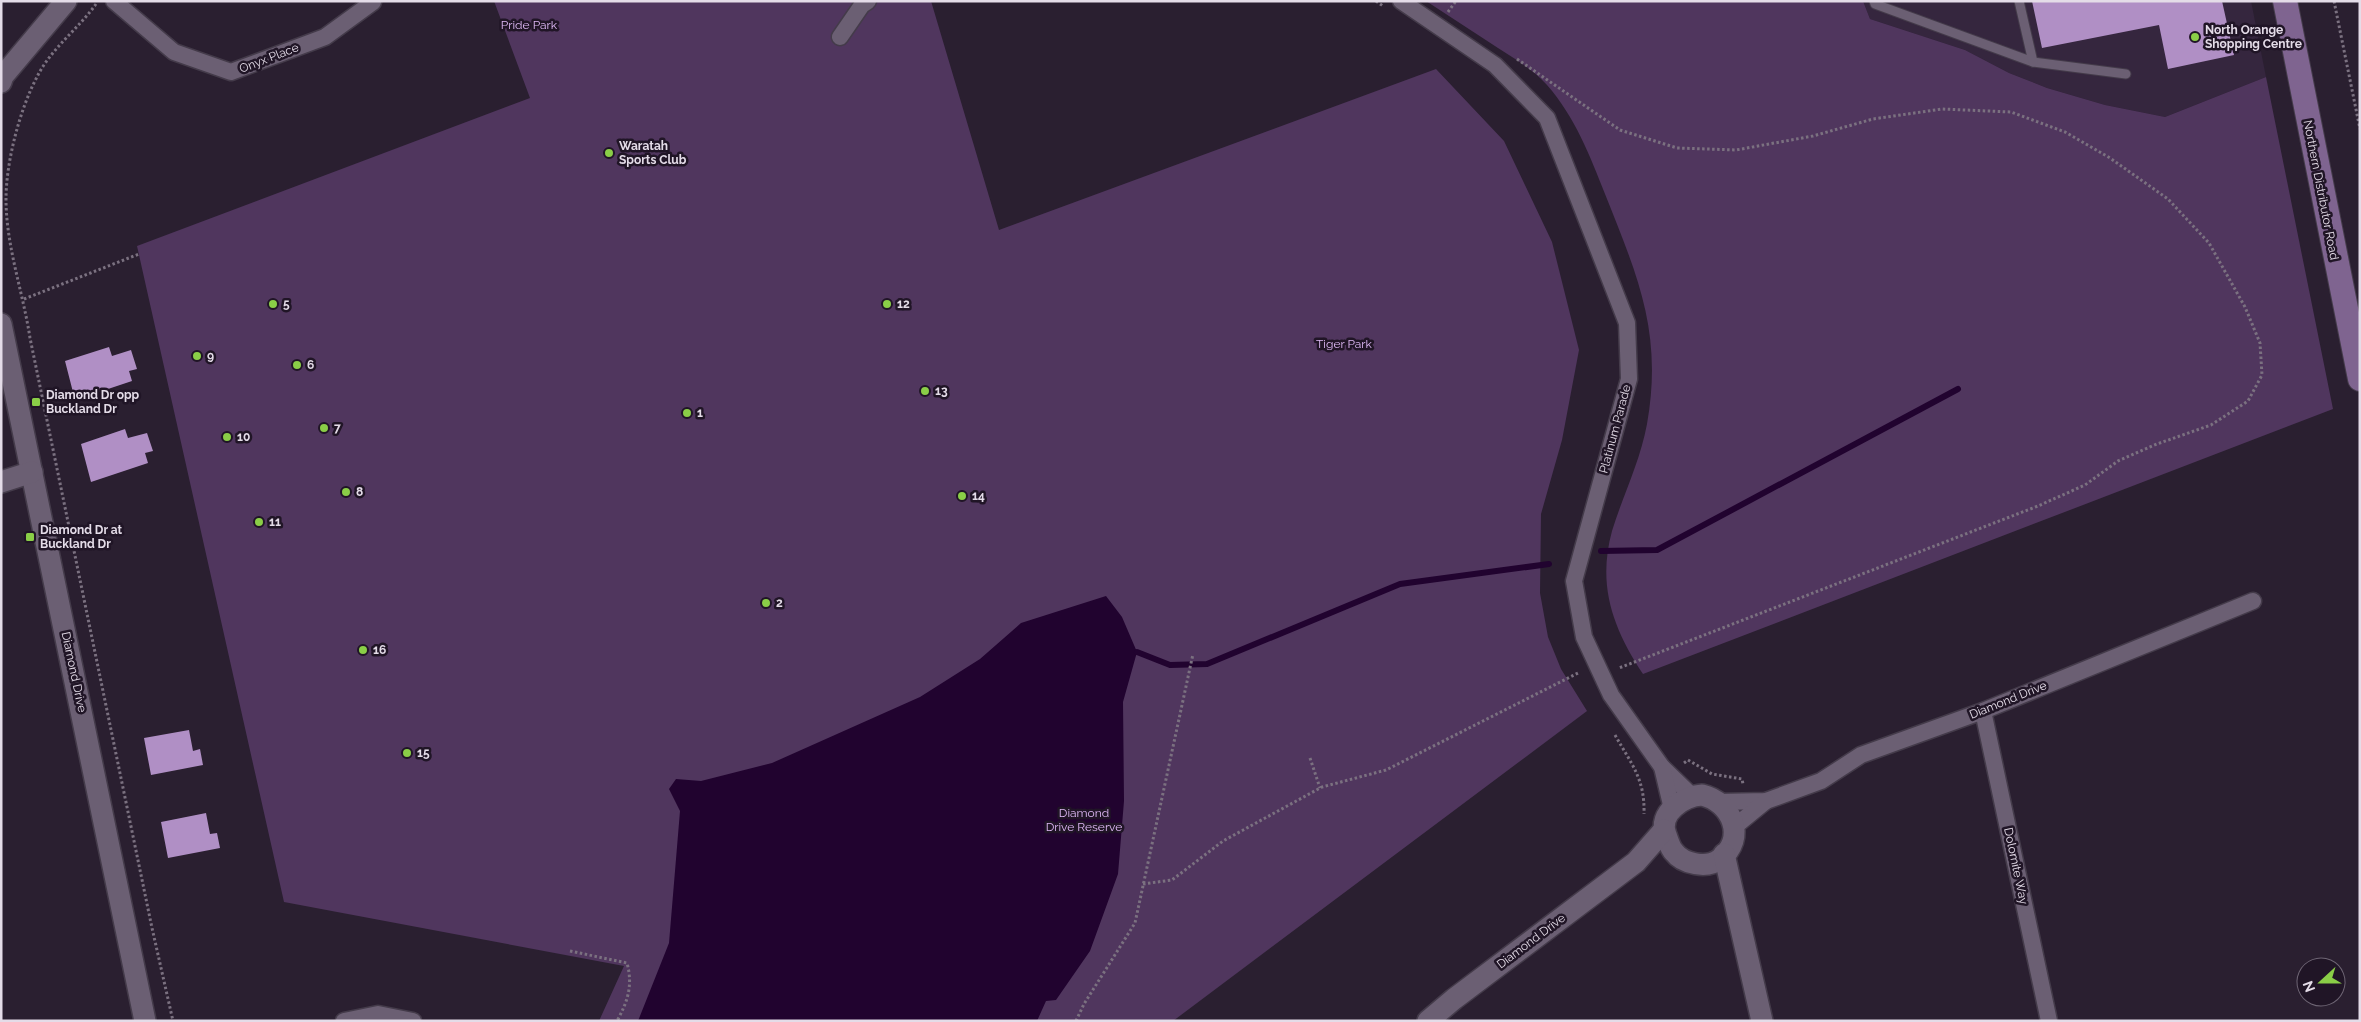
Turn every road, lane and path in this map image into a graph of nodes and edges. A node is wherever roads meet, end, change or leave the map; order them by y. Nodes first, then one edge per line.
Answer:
1 (66, 1) edge
2 (98, 1) edge
3 (114, 1) edge
4 (868, 1) edge
5 (1376, 1) edge
6 (1456, 1) edge
7 (1874, 1) edge
8 (2019, 1) edge
9 (2285, 1) edge
10 (2334, 1) edge
11 (373, 2) edge
12 (1395, 5) edge
13 (1456, 18) dead end
14 (840, 37) dead end
15 (1514, 57) dead end
16 (2033, 62) junction
17 (2126, 74) dead end
18 (2, 78) edge
19 (2360, 129) edge
20 (139, 254) dead end
21 (24, 299) junction
22 (1, 324) edge
23 (2360, 379) edge
24 (32, 472) junction
25 (1, 482) edge
26 (2253, 601) dead end
27 (1193, 654) dead end
28 (1577, 664) dead end
29 (1613, 670) dead end
30 (1580, 672) junction
31 (1584, 680) dead end
32 (1983, 711) junction
33 (1613, 732) dead end
34 (1310, 758) dead end
35 (1662, 767) junction
36 (1320, 788) junction
37 (1692, 796) junction
38 (1766, 801) junction
39 (1719, 802) junction
40 (1672, 809) junction
41 (1644, 822) dead end
42 (1734, 828) junction
43 (1664, 830) junction
44 (1724, 854) junction
45 (1636, 862) junction
46 (1694, 863) junction
47 (1143, 884) junction
48 (1739, 913) junction
49 (570, 951) dead end
50 (145, 1021) edge
51 (173, 1021) edge
52 (344, 1021) edge
53 (413, 1021) edge
54 (617, 1021) edge
55 (1076, 1021) edge
56 (1428, 1021) edge
57 (1762, 1021) edge
58 (2049, 1021) edge

1 - 18 street
2 - 21 path
3 - 11 street, Onyx Place
4 - 14 street
5 - 12 path
6 - 13 path
7 - 16 lane
8 - 16 lane
9 - 23 main road, Northern Distributor Road
10 - 19 path
12 - 35 street, Platinum Parade
15 - 29 path
16 - 17 lane
20 - 21 path
21 - 51 path
22 - 24 street, Diamond Drive
24 - 25 street
24 - 50 street, Diamond Drive
26 - 32 street, Diamond Drive
27 - 47 path
28 - 30 path
30 - 31 path
30 - 36 path
32 - 38 street, Diamond Drive
32 - 58 street, Dolomite Way
33 - 41 path
34 - 36 path
35 - 37 street, Platinum Parade
35 - 40 street, Platinum Parade
36 - 47 path
37 - 39 street
37 - 40 street
38 - 39 street, Diamond Drive
38 - 42 street, Diamond Drive
39 - 42 street
40 - 43 street
42 - 44 street
43 - 45 street, Diamond Drive
43 - 46 street
44 - 46 street
44 - 48 street
45 - 46 street
45 - 56 street, Diamond Drive
46 - 48 street
47 - 55 path
48 - 57 street
49 - 54 path
52 - 53 street

